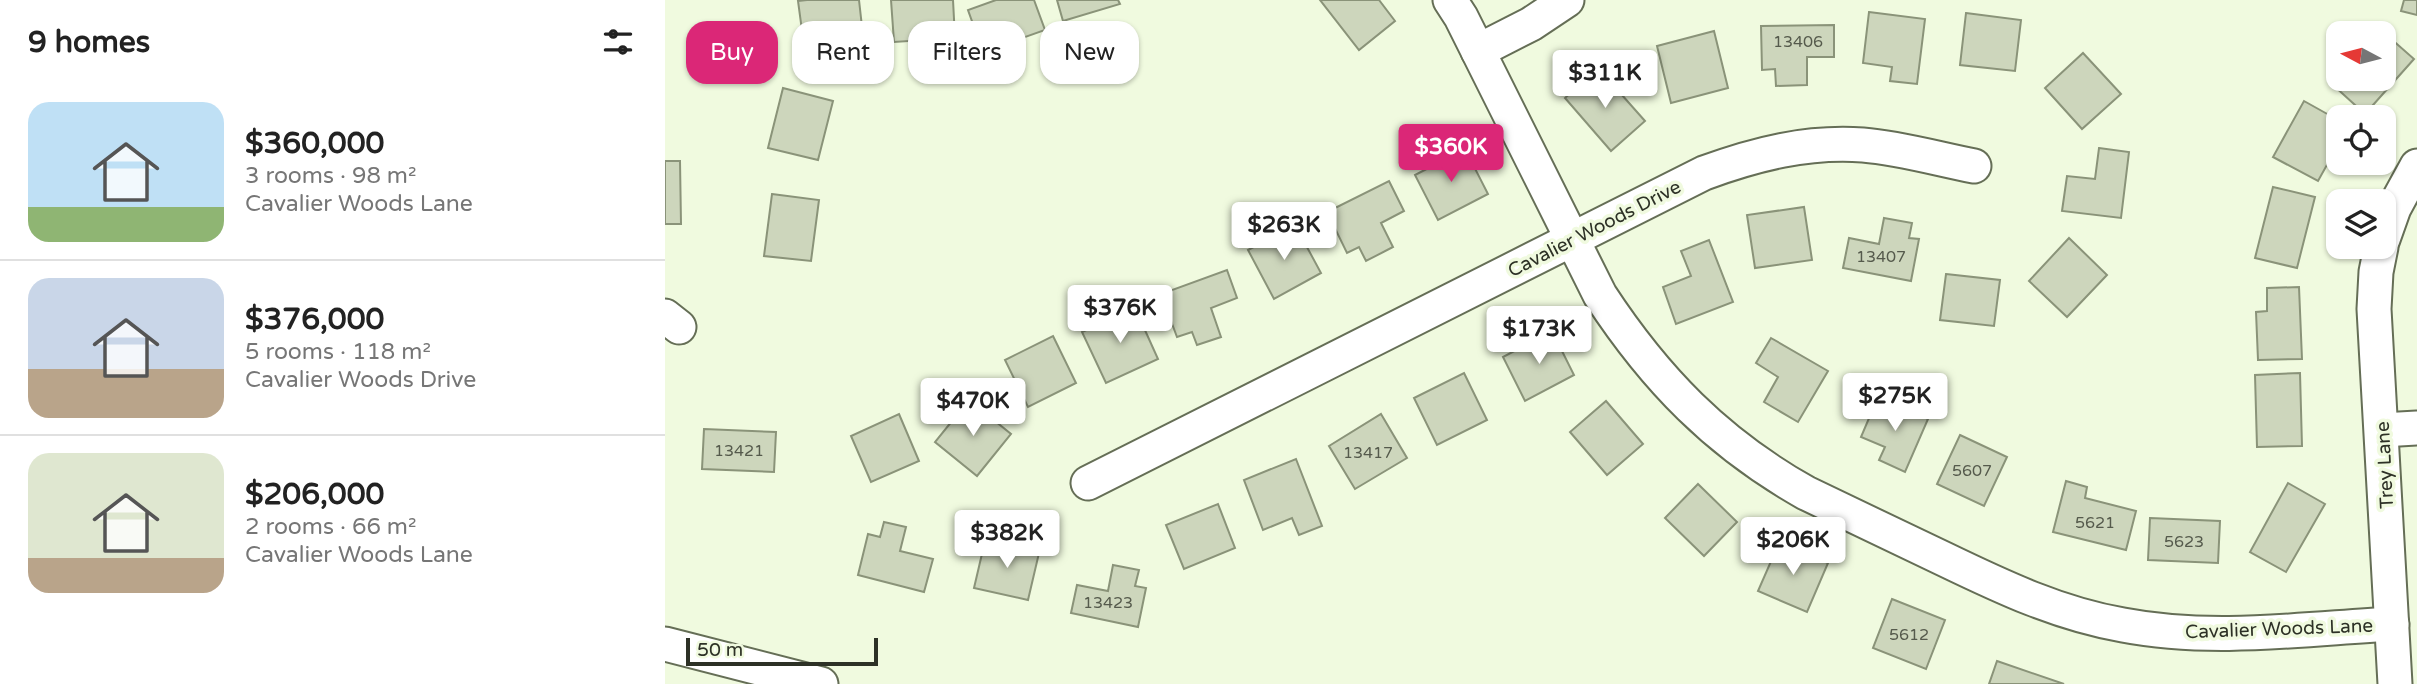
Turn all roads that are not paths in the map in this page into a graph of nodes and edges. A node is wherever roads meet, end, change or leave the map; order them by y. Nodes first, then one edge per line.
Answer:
1 (1450, 0) edge
2 (1567, 0) edge
3 (1478, 51) junction
4 (1974, 166) dead end
5 (2417, 166) edge
6 (2396, 204) edge
7 (1572, 239) junction
8 (2379, 259) edge
9 (2417, 428) edge
10 (2382, 430) junction
11 (1088, 483) dead end
12 (2392, 624) junction
13 (665, 644) edge
14 (821, 684) edge
15 (2395, 684) edge

1 - 3 street, Cavalier Woods Lane
2 - 3 street
3 - 7 street, Cavalier Woods Lane
4 - 7 street, Cavalier Woods Drive
5 - 6 street
7 - 11 street, Cavalier Woods Drive
7 - 12 street, Cavalier Woods Lane
8 - 10 street, Trey Lane
9 - 10 street
10 - 12 street, Trey Lane
12 - 15 street, Trey Lane
13 - 14 street

